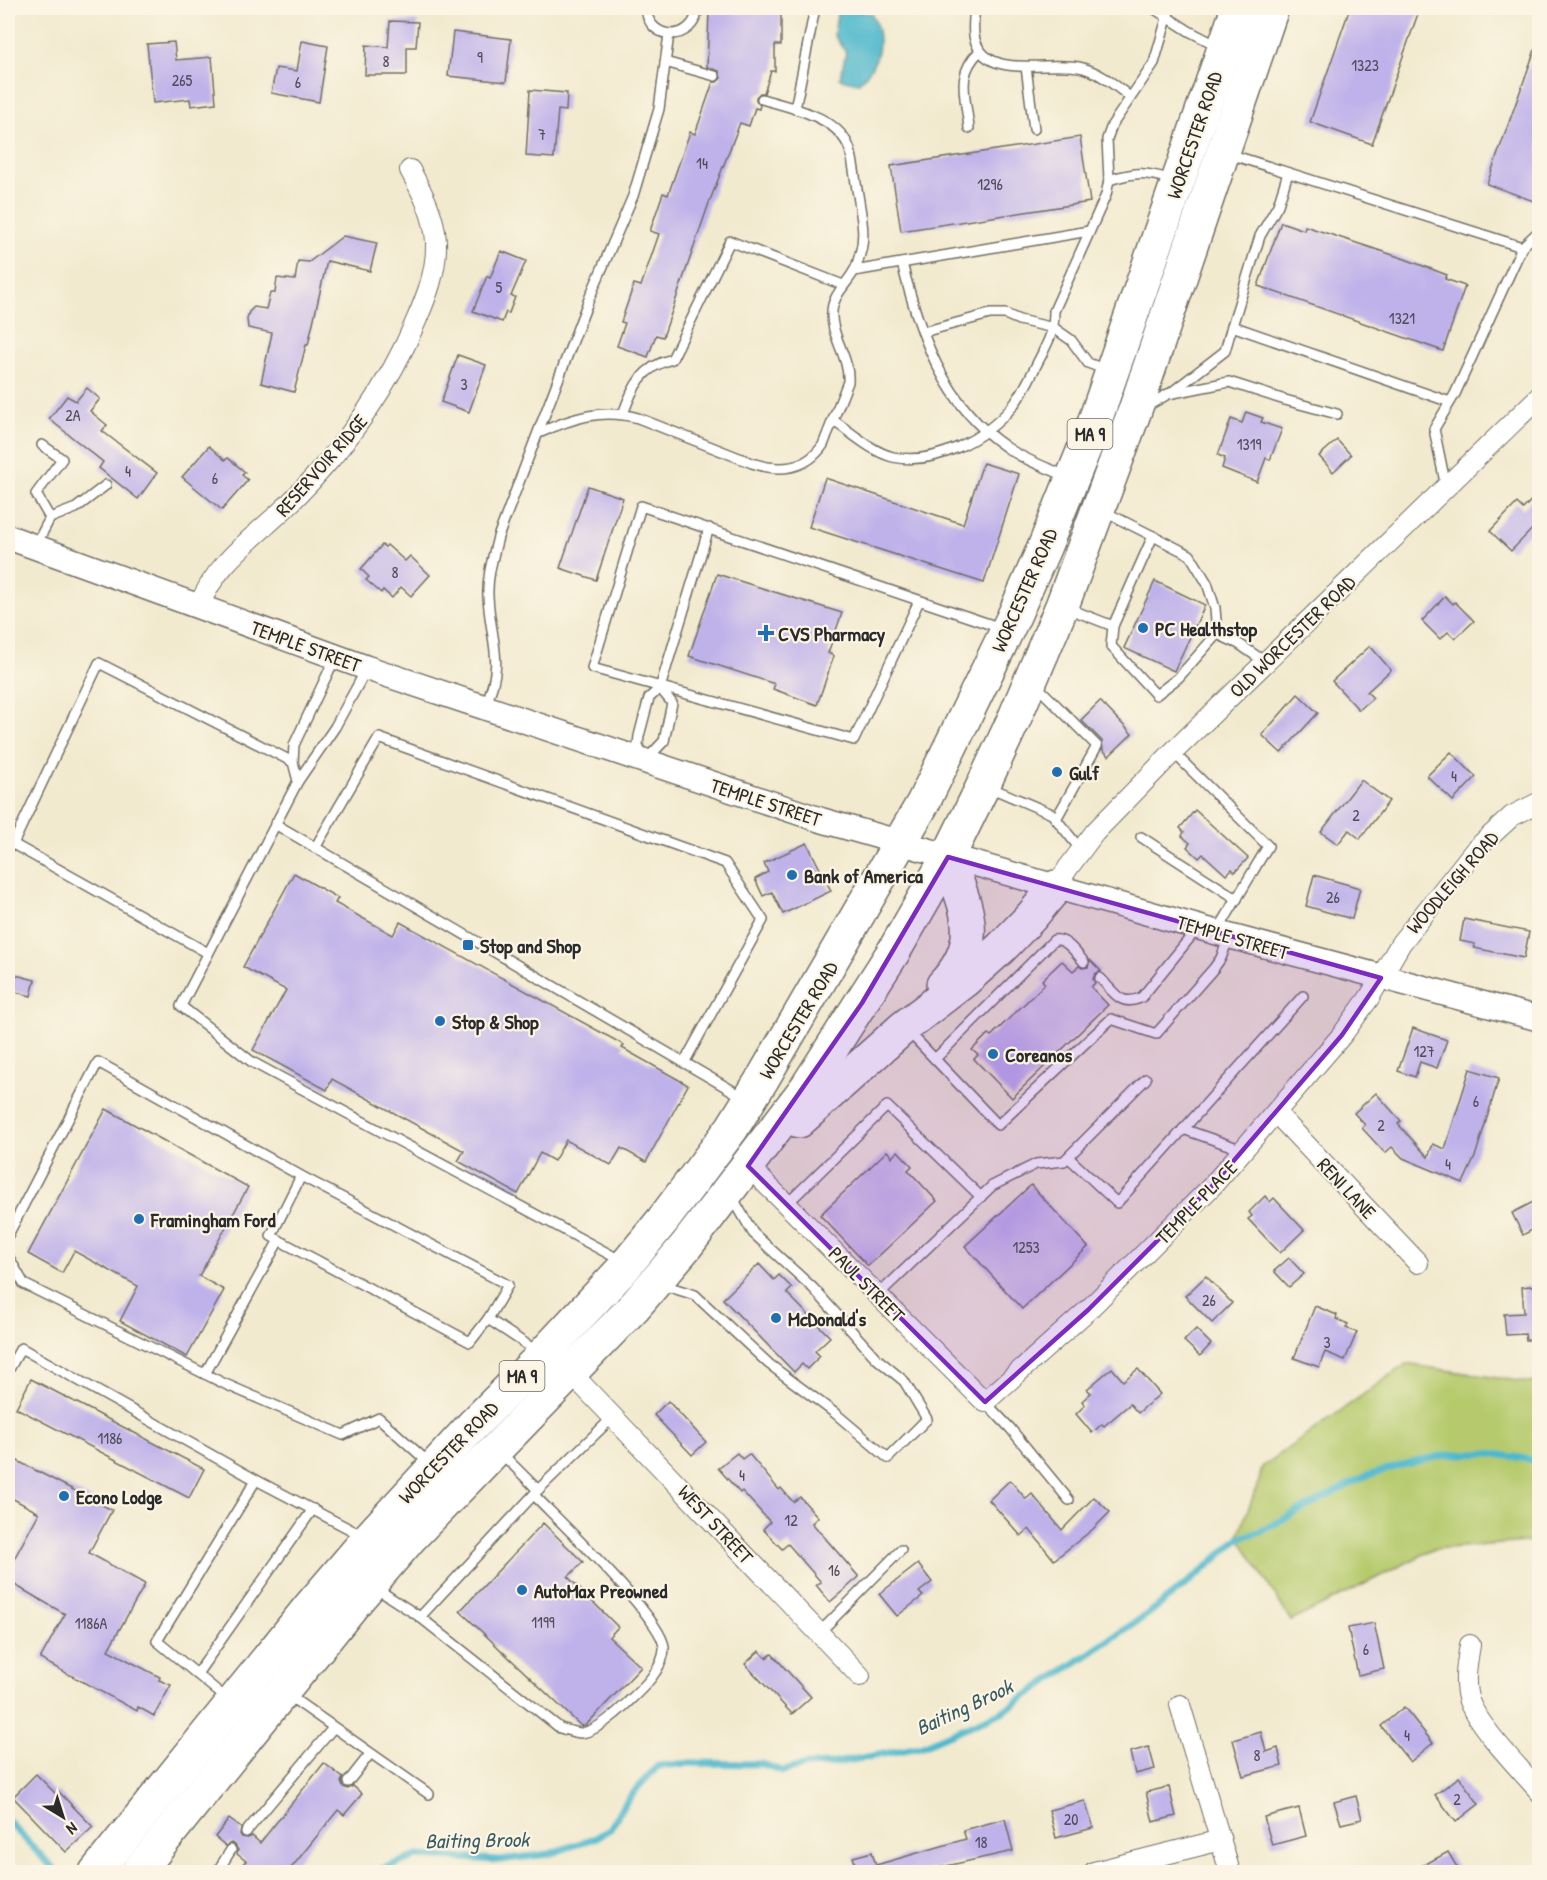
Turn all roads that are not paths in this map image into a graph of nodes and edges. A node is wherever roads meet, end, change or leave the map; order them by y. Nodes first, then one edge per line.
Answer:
1 (646, 8) edge
2 (698, 8) edge
3 (814, 8) edge
4 (975, 8) edge
5 (1153, 8) edge
6 (1238, 8) edge
7 (1272, 8) edge
8 (1168, 11) edge
9 (669, 34) junction
10 (1224, 49) junction
11 (980, 51) junction
12 (665, 62) junction
13 (1026, 67) junction
14 (715, 76) dead end
15 (1130, 97) junction
16 (762, 99) dead end
17 (795, 109) junction
18 (969, 128) dead end
19 (1034, 129) dead end
20 (1222, 152) junction
21 (410, 170) dead end
22 (1288, 173) junction
23 (1109, 180) junction
24 (1178, 181) junction
25 (1539, 230) edge
26 (1089, 231) junction
27 (1522, 247) junction
28 (902, 263) junction
29 (854, 271) junction
30 (843, 285) junction
31 (1232, 326) junction
32 (1054, 328) junction
33 (923, 332) junction
34 (1112, 373) junction
35 (1168, 394) junction
36 (1539, 396) edge
37 (1450, 402) junction
38 (1134, 413) junction
39 (623, 414) junction
40 (1337, 414) dead end
41 (834, 421) junction
42 (985, 430) junction
43 (539, 433) junction
44 (42, 445) dead end
45 (1072, 479) junction
46 (106, 485) dead end
47 (1446, 487) junction
48 (1098, 509) junction
49 (50, 518) junction
50 (709, 528) junction
51 (1153, 536) junction
52 (8, 537) edge
53 (35, 547) junction
54 (919, 601) junction
55 (1062, 606) junction
56 (199, 608) junction
57 (1113, 627) junction
58 (1008, 630) junction
59 (1217, 634) junction
60 (336, 656) junction
61 (1265, 662) junction
62 (367, 668) junction
63 (1031, 680) junction
64 (660, 688) junction
65 (484, 707) junction
66 (1173, 752) junction
67 (293, 762) junction
68 (644, 762) junction
69 (298, 781) junction
70 (984, 784) junction
71 (1539, 802) edge
72 (1056, 819) junction
73 (275, 824) junction
74 (1141, 837) dead end
75 (900, 844) junction
76 (315, 848) junction
77 (1081, 850) junction
78 (948, 857) junction
79 (1056, 888) junction
80 (1237, 899) junction
81 (1215, 932) junction
82 (208, 953) junction
83 (1084, 962) dead end
84 (1100, 978) dead end
85 (1381, 978) junction
86 (1303, 996) dead end
87 (1539, 1019) edge
88 (904, 1027) junction
89 (935, 1059) junction
90 (684, 1062) junction
91 (1146, 1079) dead end
92 (750, 1100) junction
93 (1276, 1113) junction
94 (1183, 1129) junction
95 (1244, 1151) junction
96 (1068, 1157) junction
97 (748, 1166) junction
98 (301, 1176) junction
99 (729, 1191) junction
100 (981, 1197) junction
101 (787, 1204) junction
102 (8, 1235) edge
103 (279, 1240) junction
104 (8, 1256) edge
105 (627, 1263) junction
106 (1418, 1263) dead end
107 (655, 1282) junction
108 (878, 1295) junction
109 (488, 1318) junction
110 (542, 1355) junction
111 (8, 1371) edge
112 (572, 1373) junction
113 (205, 1374) junction
114 (985, 1402) junction
115 (614, 1416) junction
116 (496, 1448) junction
117 (433, 1467) junction
118 (256, 1480) junction
119 (536, 1492) junction
120 (1069, 1500) dead end
121 (313, 1509) junction
122 (368, 1539) junction
123 (902, 1550) dead end
124 (370, 1585) junction
125 (420, 1617) junction
126 (819, 1633) junction
127 (1470, 1646) dead end
128 (197, 1674) junction
129 (860, 1676) dead end
130 (284, 1692) junction
131 (232, 1703) junction
132 (1180, 1705) dead end
133 (333, 1728) junction
134 (370, 1754) junction
135 (348, 1782) dead end
136 (1539, 1792) edge
137 (429, 1794) dead end
138 (246, 1832) dead end
139 (1221, 1840) junction
140 (231, 1850) dead end
141 (96, 1872) edge
142 (138, 1872) edge
143 (217, 1872) edge
144 (1094, 1872) edge
145 (1230, 1872) edge

1 - 9 lane
2 - 9 lane
3 - 17 lane
4 - 11 lane
5 - 8 lane
6 - 10 highway, WORCESTER ROAD / MA 9
7 - 20 highway, WORCESTER ROAD / MA 9
8 - 10 lane
8 - 15 lane
9 - 12 lane
10 - 24 highway, WORCESTER ROAD / MA 9
11 - 13 lane
11 - 18 lane
12 - 14 lane
12 - 43 lane
13 - 15 lane
13 - 19 lane
15 - 23 lane
16 - 17 lane
17 - 29 lane
20 - 22 lane
20 - 38 highway, WORCESTER ROAD / MA 9
21 - 56 street, RESERVOIR RIDGE
22 - 27 lane
22 - 31 lane
23 - 24 lane
23 - 26 lane
24 - 34 highway, WORCESTER ROAD / MA 9
25 - 27 lane
26 - 28 lane
26 - 32 lane
27 - 37 lane
28 - 29 lane
28 - 33 lane
29 - 30 lane
30 - 39 lane
30 - 41 lane
31 - 35 lane
31 - 37 lane
32 - 33 lane
32 - 34 lane
32 - 42 lane
33 - 42 lane
34 - 45 highway, WORCESTER ROAD / MA 9
35 - 38 lane
35 - 40 lane
36 - 47 street, OLD WORCESTER ROAD
37 - 47 lane
38 - 48 highway, WORCESTER ROAD / MA 9
39 - 41 lane
39 - 43 lane
41 - 42 lane
42 - 45 lane
43 - 65 lane
44 - 49 lane
45 - 58 highway, WORCESTER ROAD / MA 9
46 - 49 lane
47 - 61 street, OLD WORCESTER ROAD
48 - 51 lane
48 - 55 highway, WORCESTER ROAD / MA 9
49 - 53 lane
50 - 54 lane
50 - 64 lane
50 - 64 lane
51 - 57 lane
51 - 59 lane
52 - 53 street, TEMPLE STREET
53 - 56 street, TEMPLE STREET
54 - 58 lane
54 - 64 lane
55 - 57 lane
55 - 63 highway, WORCESTER ROAD / MA 9
56 - 60 street, TEMPLE STREET
57 - 59 lane
58 - 75 highway, WORCESTER ROAD / MA 9
59 - 61 lane
60 - 62 street, TEMPLE STREET
60 - 67 lane
61 - 66 street, OLD WORCESTER ROAD
62 - 65 street, TEMPLE STREET
62 - 69 lane
63 - 70 highway, WORCESTER ROAD / MA 9
63 - 72 lane
64 - 68 lane
64 - 68 lane
65 - 68 street, TEMPLE STREET
66 - 77 street, OLD WORCESTER ROAD
66 - 80 lane
67 - 69 lane
67 - 82 lane
68 - 75 street, TEMPLE STREET
69 - 73 lane
70 - 72 lane
70 - 78 highway, WORCESTER ROAD / MA 9
71 - 85 street, WOODLEIGH ROAD
72 - 77 lane
73 - 76 lane
73 - 82 lane
74 - 80 lane
75 - 78 street, TEMPLE STREET
75 - 92 highway, WORCESTER ROAD / MA 9
76 - 90 lane
76 - 90 lane
77 - 79 street, OLD WORCESTER ROAD
78 - 79 street, TEMPLE STREET
78 - 88 highway
78 - 97 highway, WORCESTER ROAD / MA 9
79 - 81 street, TEMPLE STREET
79 - 88 highway
80 - 81 lane
81 - 84 lane
81 - 85 street, TEMPLE STREET
81 - 89 lane
82 - 105 lane
83 - 89 lane
85 - 87 street, TEMPLE STREET
85 - 93 street, TEMPLE PLACE
86 - 94 lane
88 - 89 lane
88 - 97 highway
90 - 92 lane
91 - 96 lane
92 - 105 highway, WORCESTER ROAD / MA 9
93 - 95 street, TEMPLE PLACE
93 - 106 street, RENI LANE
94 - 95 lane
94 - 96 lane
95 - 114 street, TEMPLE PLACE
96 - 100 lane
97 - 99 highway, WORCESTER ROAD / MA 9
97 - 101 street, PAUL STREET
98 - 102 lane
98 - 103 lane
98 - 109 lane
99 - 107 highway, WORCESTER ROAD / MA 9
99 - 107 lane
100 - 101 lane
100 - 108 lane
101 - 108 street, PAUL STREET
103 - 109 lane
103 - 113 lane
104 - 113 lane
105 - 110 highway, WORCESTER ROAD / MA 9
107 - 112 highway, WORCESTER ROAD / MA 9
108 - 114 street, PAUL STREET
109 - 110 lane
110 - 117 highway, WORCESTER ROAD / MA 9
111 - 118 lane
112 - 115 street, WEST STREET
112 - 116 highway, WORCESTER ROAD / MA 9
113 - 117 lane
114 - 120 lane
115 - 119 lane
115 - 126 street, WEST STREET
116 - 119 lane
116 - 124 highway, WORCESTER ROAD / MA 9
117 - 122 highway, WORCESTER ROAD / MA 9
118 - 121 lane
118 - 128 lane
119 - 125 lane
119 - 125 lane
121 - 122 lane
121 - 128 lane
122 - 131 highway, WORCESTER ROAD / MA 9
123 - 126 lane
124 - 125 lane
124 - 130 highway, WORCESTER ROAD / MA 9
126 - 129 street, WEST STREET
127 - 136 street
128 - 131 lane
130 - 133 lane
130 - 142 highway, WORCESTER ROAD / MA 9
131 - 141 highway, WORCESTER ROAD / MA 9
132 - 139 street
133 - 134 lane
133 - 138 lane
134 - 135 lane
134 - 137 lane
139 - 144 street
139 - 145 street
140 - 143 lane

